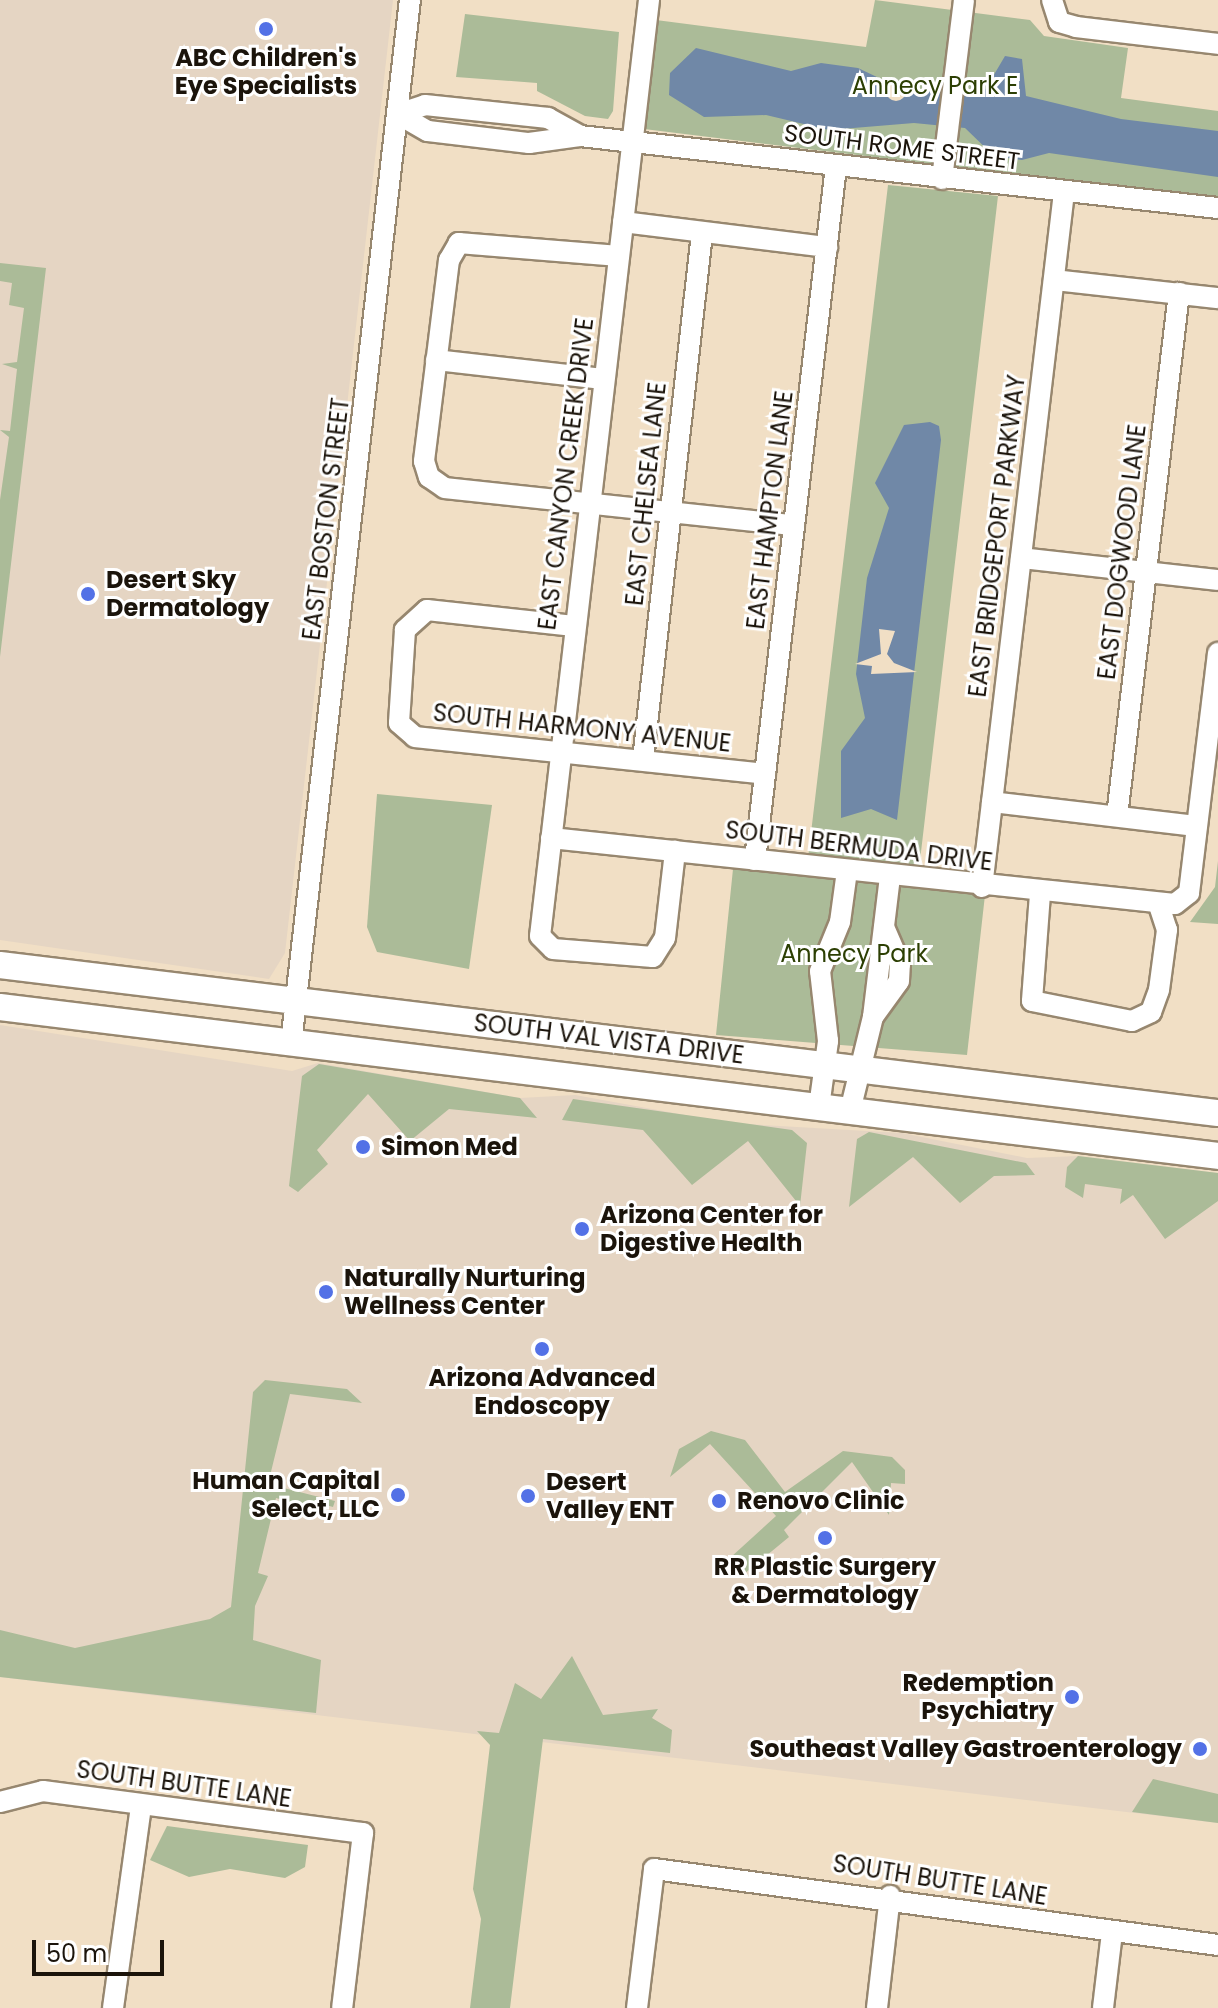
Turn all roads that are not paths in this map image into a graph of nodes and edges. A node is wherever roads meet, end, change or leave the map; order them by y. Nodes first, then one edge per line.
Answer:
1 (410, 0) edge
2 (649, 0) edge
3 (964, 0) edge
4 (1051, 3) edge
5 (1218, 44) edge
6 (398, 114) junction
7 (633, 142) junction
8 (836, 166) junction
9 (942, 179) junction
10 (1064, 192) junction
11 (1218, 208) edge
12 (623, 222) junction
13 (702, 233) junction
14 (827, 247) junction
15 (619, 256) junction
16 (1054, 280) junction
17 (1179, 293) junction
18 (1218, 298) edge
19 (436, 360) junction
20 (604, 379) junction
21 (589, 504) junction
22 (670, 511) junction
23 (794, 525) junction
24 (1021, 558) junction
25 (1146, 572) junction
26 (1218, 580) edge
27 (574, 626) junction
28 (1217, 663) edge
29 (559, 751) junction
30 (643, 760) junction
31 (765, 774) junction
32 (1209, 798) edge
33 (992, 802) junction
34 (1117, 816) junction
35 (1197, 826) junction
36 (551, 838) junction
37 (675, 851) junction
38 (755, 860) junction
39 (847, 871) junction
40 (890, 876) junction
41 (982, 887) junction
42 (1040, 894) junction
43 (1160, 908) junction
44 (0, 965) edge
45 (296, 1002) junction
46 (0, 1007) edge
47 (291, 1044) junction
48 (824, 1065) junction
49 (861, 1069) junction
50 (819, 1107) junction
51 (850, 1111) junction
52 (1218, 1113) edge
53 (1218, 1156) edge
54 (0, 1802) edge
55 (141, 1807) junction
56 (890, 1896) junction
57 (1112, 1932) junction
58 (1218, 1945) edge
59 (113, 2008) edge
60 (342, 2008) edge
61 (637, 2008) edge
62 (877, 2008) edge
63 (1103, 2008) edge

1 - 6 street, EAST BOSTON STREET
2 - 7 street, EAST CANYON CREEK DRIVE
3 - 9 street
4 - 5 street
6 - 7 street, SOUTH ROME STREET
6 - 45 street, EAST BOSTON STREET
7 - 8 street, SOUTH ROME STREET
7 - 12 street, EAST CANYON CREEK DRIVE
8 - 9 street, SOUTH ROME STREET
8 - 14 street, EAST HAMPTON LANE
9 - 10 street, SOUTH ROME STREET
10 - 11 street, SOUTH ROME STREET
10 - 16 street, EAST BRIDGEPORT PARKWAY
12 - 13 street
12 - 15 street, EAST CANYON CREEK DRIVE
13 - 14 street
13 - 22 street, EAST CHELSEA LANE
14 - 23 street, EAST HAMPTON LANE
15 - 19 street
15 - 20 street, EAST CANYON CREEK DRIVE
16 - 17 street
16 - 24 street, EAST BRIDGEPORT PARKWAY
17 - 18 street
17 - 25 street, EAST DOGWOOD LANE
19 - 20 street
19 - 21 street
20 - 21 street, EAST CANYON CREEK DRIVE
21 - 22 street
21 - 27 street, EAST CANYON CREEK DRIVE
22 - 23 street
22 - 30 street, EAST CHELSEA LANE
23 - 31 street, EAST HAMPTON LANE
24 - 25 street
24 - 33 street, EAST BRIDGEPORT PARKWAY
25 - 26 street
25 - 34 street, EAST DOGWOOD LANE
27 - 29 street, EAST CANYON CREEK DRIVE
27 - 29 street, SOUTH HARMONY AVENUE
28 - 32 street
29 - 30 street, SOUTH HARMONY AVENUE
29 - 36 street, EAST CANYON CREEK DRIVE
30 - 31 street, SOUTH HARMONY AVENUE
31 - 38 street, EAST HAMPTON LANE
32 - 35 street
33 - 34 street
33 - 41 street, EAST BRIDGEPORT PARKWAY
34 - 35 street
35 - 43 street
36 - 37 street, SOUTH BERMUDA DRIVE
36 - 37 street, EAST CANYON CREEK DRIVE
37 - 38 street, SOUTH BERMUDA DRIVE
38 - 39 street, SOUTH BERMUDA DRIVE
39 - 40 street, SOUTH BERMUDA DRIVE
39 - 48 street
40 - 41 street, SOUTH BERMUDA DRIVE
40 - 49 street
41 - 42 street, SOUTH BERMUDA DRIVE
42 - 43 street, SOUTH BERMUDA DRIVE
42 - 43 street
44 - 45 main road, SOUTH VAL VISTA DRIVE
45 - 47 street, EAST BOSTON STREET
45 - 48 main road, SOUTH VAL VISTA DRIVE
46 - 47 main road, SOUTH VAL VISTA DRIVE
47 - 50 main road, SOUTH VAL VISTA DRIVE
48 - 49 main road, SOUTH VAL VISTA DRIVE
48 - 50 street
49 - 51 street
49 - 52 main road, SOUTH VAL VISTA DRIVE
50 - 51 main road, SOUTH VAL VISTA DRIVE
51 - 53 main road, SOUTH VAL VISTA DRIVE
54 - 55 street, SOUTH BUTTE LANE
55 - 59 street
55 - 60 street, SOUTH BUTTE LANE
56 - 57 street, SOUTH BUTTE LANE
56 - 61 street, SOUTH BUTTE LANE
56 - 62 street
57 - 58 street, SOUTH BUTTE LANE
57 - 63 street

